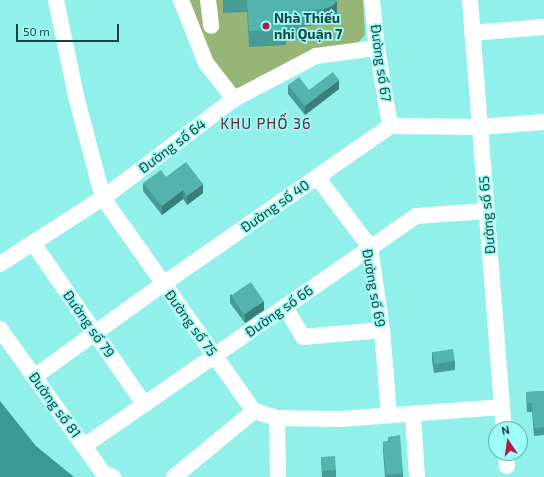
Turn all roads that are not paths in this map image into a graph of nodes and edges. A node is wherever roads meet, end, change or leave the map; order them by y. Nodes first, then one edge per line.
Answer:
1 (56, 0) edge
2 (181, 0) edge
3 (208, 0) edge
4 (372, 0) edge
5 (470, 0) edge
6 (211, 26) dead end
7 (544, 27) edge
8 (472, 33) junction
9 (377, 48) junction
10 (234, 99) junction
11 (544, 122) edge
12 (390, 126) junction
13 (480, 127) junction
14 (317, 177) junction
15 (103, 198) junction
16 (486, 211) junction
17 (33, 243) junction
18 (370, 247) junction
19 (0, 264) edge
20 (163, 284) junction
21 (285, 307) junction
22 (0, 329) edge
23 (382, 330) junction
24 (95, 333) junction
25 (215, 356) junction
26 (34, 377) junction
27 (144, 404) junction
28 (502, 407) junction
29 (254, 411) junction
30 (413, 414) junction
31 (389, 415) junction
32 (277, 418) junction
33 (503, 421) edge
34 (84, 446) junction
35 (112, 477) edge
36 (174, 477) edge
37 (278, 477) edge
38 (417, 477) edge

1 - 15 street, Đường số 75
2 - 10 street
3 - 6 street
4 - 9 street, Đường số 67
5 - 8 street, Đường số 65
7 - 8 street
8 - 13 street, Đường số 65
9 - 10 street, Đường số 64
9 - 12 street, Đường số 67
10 - 15 street, Đường số 64
11 - 13 street
12 - 13 street
12 - 14 street, Đường số 40
13 - 16 street, Đường số 65
14 - 18 street, Đường số 69
14 - 20 street, Đường số 40
15 - 17 street, Đường số 64
15 - 20 street, Đường số 75
16 - 18 street, Đường số 66
16 - 28 street, Đường số 65
17 - 19 street, Đường số 64
17 - 24 street, Đường số 79
18 - 21 street, Đường số 66
18 - 23 street, Đường số 69
20 - 24 street, Đường số 40
20 - 25 street, Đường số 75
21 - 23 street
21 - 25 street, Đường số 66
22 - 26 street, Đường số 81
23 - 31 street, Đường số 69
24 - 26 street, Đường số 40
24 - 27 street, Đường số 79
25 - 27 street, Đường số 66
25 - 29 street, Đường số 75
26 - 34 street, Đường số 81
27 - 34 street, Đường số 66
28 - 30 street
28 - 33 street, Đường số 65
29 - 32 street
29 - 36 street
30 - 31 street
30 - 38 street
31 - 32 street
32 - 37 street
34 - 35 street, Đường số 81

